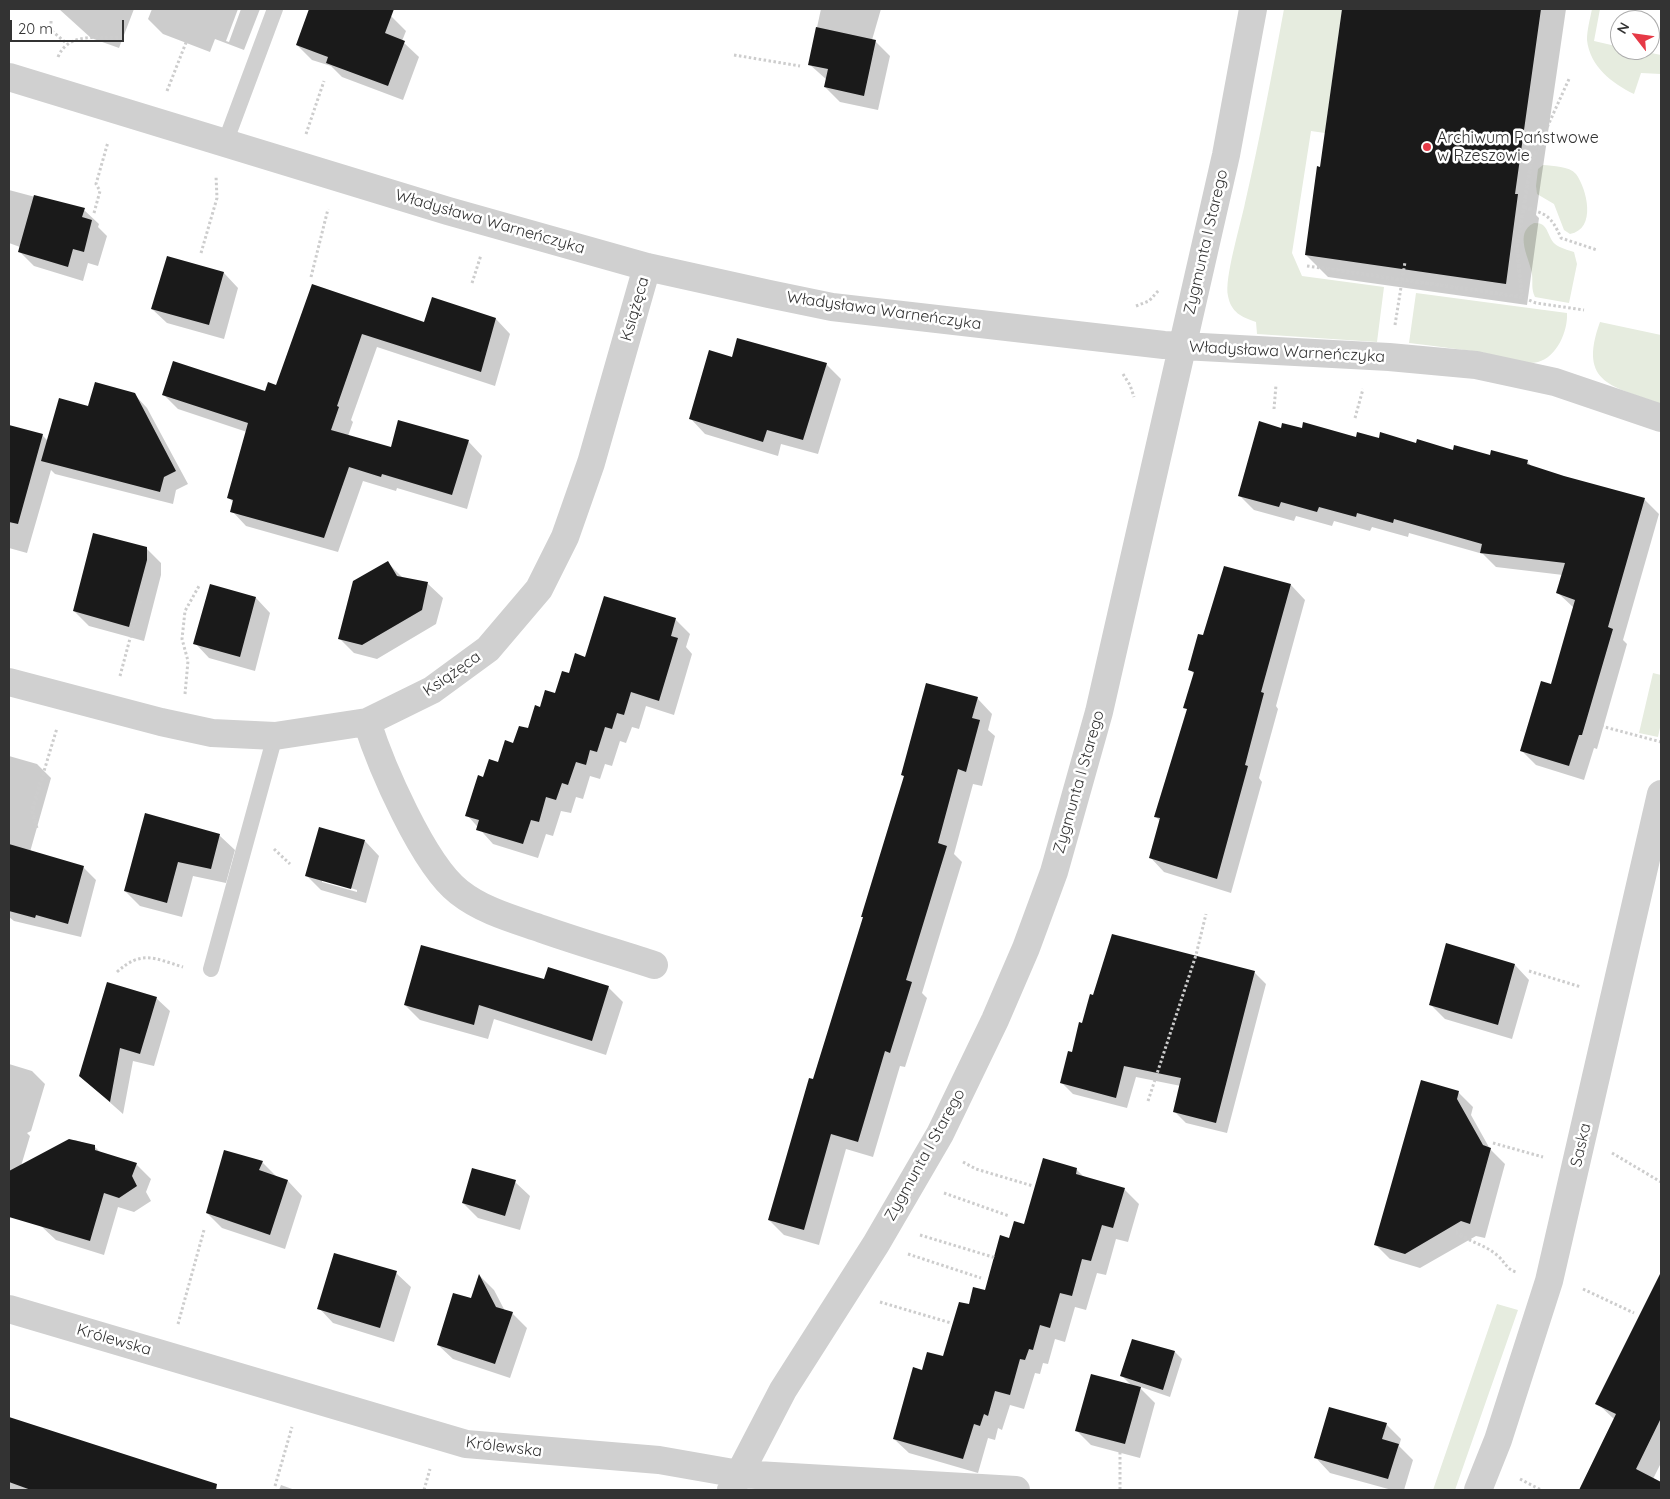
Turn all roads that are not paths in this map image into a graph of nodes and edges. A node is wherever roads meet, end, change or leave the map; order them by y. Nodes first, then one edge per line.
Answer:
1 (275, 9) edge
2 (1253, 9) edge
3 (9, 77) edge
4 (225, 143) junction
5 (646, 267) junction
6 (1182, 346) junction
7 (1661, 418) edge
8 (9, 682) edge
9 (368, 722) junction
10 (275, 736) junction
11 (1661, 794) edge
12 (654, 965) dead end
13 (211, 969) dead end
14 (9, 1309) edge
15 (735, 1482) edge
16 (1016, 1490) edge
17 (1478, 1490) edge

1 - 4 lane
2 - 6 street, Zygmunta I Starego
3 - 4 street, Władysława Warneńczyka
4 - 5 street, Władysława Warneńczyka
5 - 6 street, Władysława Warneńczyka
5 - 9 street, Książęca
6 - 7 street, Władysława Warneńczyka
6 - 15 street, Zygmunta I Starego
8 - 10 street, Książęca
9 - 10 street, Książęca
9 - 12 street
10 - 13 lane
11 - 17 street, Saska
14 - 15 street, Królewska
15 - 16 street, Królewska

